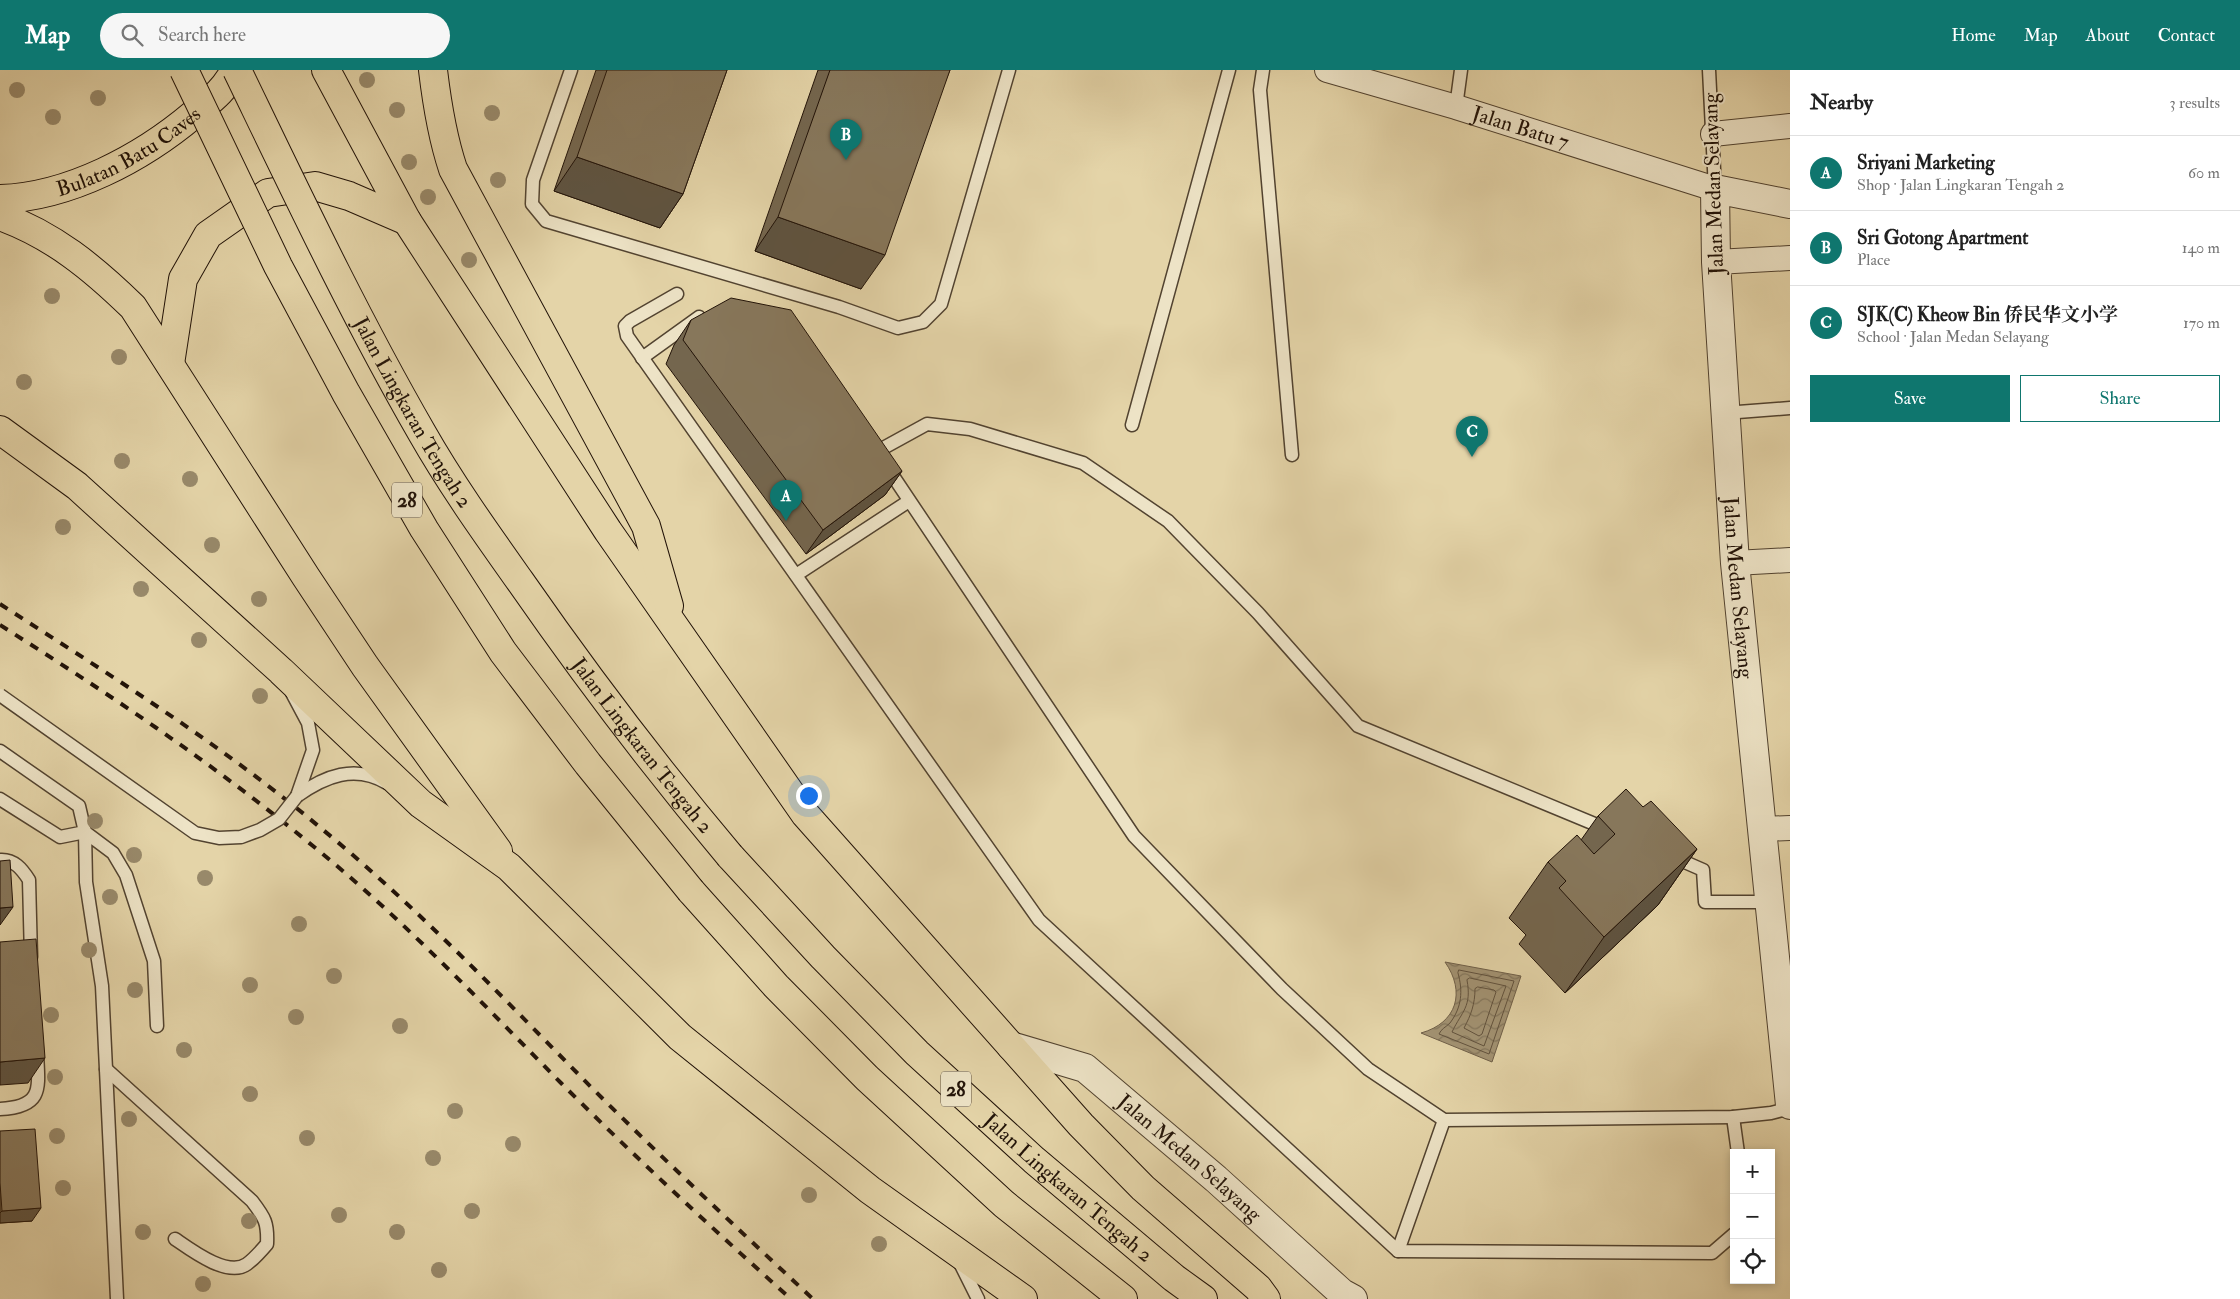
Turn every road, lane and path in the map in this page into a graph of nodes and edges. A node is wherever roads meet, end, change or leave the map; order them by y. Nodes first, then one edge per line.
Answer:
1 (184, 70) edge
2 (236, 70) edge
3 (326, 70) edge
4 (433, 70) edge
5 (571, 70) edge
6 (1009, 70) edge
7 (1230, 70) edge
8 (1264, 70) edge
9 (1327, 70) edge
10 (1461, 70) edge
11 (1708, 70) edge
12 (1456, 107) junction
13 (1790, 126) edge
14 (1712, 134) junction
15 (1715, 189) junction
16 (0, 199) edge
17 (1790, 204) edge
18 (0, 216) edge
19 (407, 221) junction
20 (1790, 258) edge
21 (1716, 262) junction
22 (677, 294) dead end
23 (712, 312) edge
24 (642, 358) junction
25 (170, 364) junction
26 (1790, 408) edge
27 (1725, 413) junction
28 (1132, 425) dead end
29 (0, 430) edge
30 (1292, 455) dead end
31 (909, 501) junction
32 (1790, 560) edge
33 (1735, 563) junction
34 (796, 575) junction
35 (675, 626) junction
36 (281, 671) junction
37 (0, 695) edge
38 (0, 751) edge
39 (297, 796) junction
40 (0, 799) edge
41 (420, 804) junction
42 (1790, 828) edge
43 (1762, 829) junction
44 (85, 832) junction
45 (1622, 836) edge
46 (1658, 851) edge
47 (0, 860) edge
48 (509, 867) junction
49 (1770, 902) junction
50 (30, 946) junction
51 (15, 947) edge
52 (32, 974) edge
53 (157, 1026) dead end
54 (36, 1041) edge
55 (1010, 1046) junction
56 (106, 1069) junction
57 (1784, 1108) edge
58 (0, 1109) edge
59 (1733, 1117) junction
60 (1444, 1120) junction
61 (1737, 1149) edge
62 (1730, 1237) edge
63 (175, 1239) dead end
64 (952, 1248) junction
65 (1398, 1251) junction
66 (118, 1299) edge
67 (978, 1299) edge
68 (1023, 1299) edge
69 (1123, 1299) edge
70 (1203, 1299) edge
71 (1266, 1299) edge
72 (1352, 1299) edge

1 - 69 highway, 28, bridge
2 - 16 highway, Bulatan Batu Caves
2 - 70 highway, Jalan Lingkaran Tengah 2 / 28, bridge
3 - 19 highway
4 - 35 highway
5 - 6 lane
7 - 28 lane
8 - 30 lane
9 - 12 street, Jalan Batu 7
10 - 12 lane
11 - 14 lane, Jalan Medan Selayang
12 - 15 street, Jalan Batu 7
13 - 14 street
14 - 15 lane, Jalan Medan Selayang
15 - 17 street
15 - 21 street, Jalan Medan Selayang
18 - 25 highway
19 - 25 highway
19 - 35 highway
20 - 21 street
21 - 27 street, Jalan Medan Selayang
22 - 24 lane
23 - 24 lane
24 - 34 lane
25 - 48 highway
26 - 27 lane
27 - 33 street, Jalan Medan Selayang
29 - 36 highway
31 - 34 lane
31 - 45 lane
31 - 60 lane
32 - 33 street
33 - 43 street, Jalan Medan Selayang
34 - 65 lane
35 - 55 highway
36 - 39 lane
36 - 41 highway
37 - 39 lane, bridge
38 - 44 lane
39 - 41 lane
40 - 44 lane
41 - 48 highway
42 - 43 street
43 - 49 street, Jalan Medan Selayang
44 - 53 lane
44 - 56 lane
46 - 49 lane
47 - 50 lane
48 - 64 highway
49 - 57 street, Jalan Medan Selayang
50 - 51 lane
50 - 52 lane
54 - 58 lane
55 - 71 highway
55 - 72 street, Jalan Medan Selayang
56 - 63 lane
56 - 66 lane
57 - 59 lane
59 - 60 lane
59 - 61 lane
60 - 65 lane
62 - 65 lane
64 - 67 lane
64 - 68 highway

